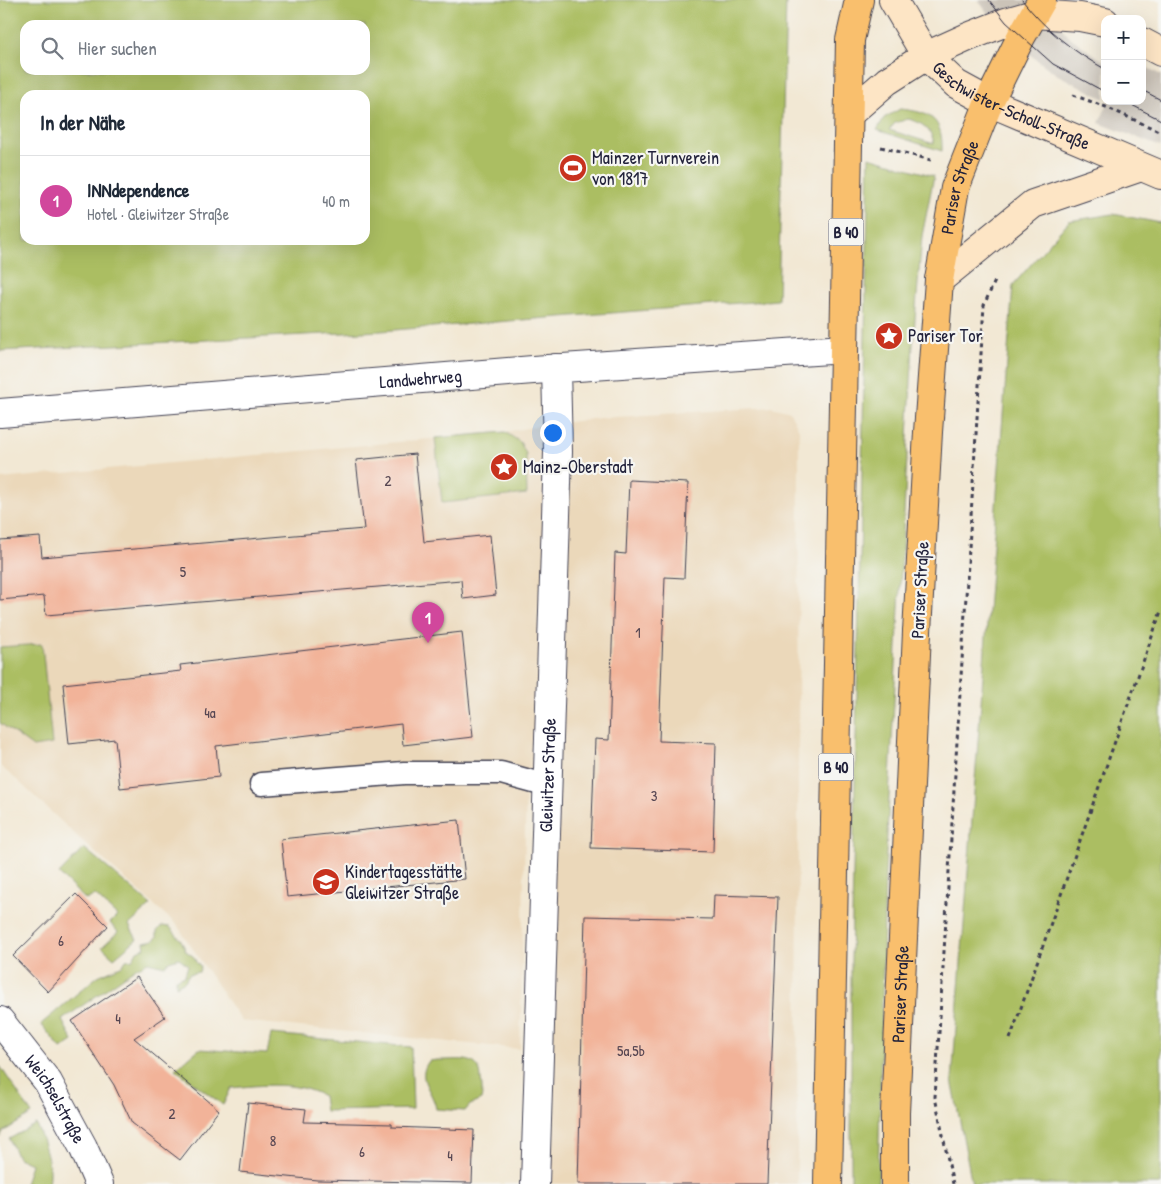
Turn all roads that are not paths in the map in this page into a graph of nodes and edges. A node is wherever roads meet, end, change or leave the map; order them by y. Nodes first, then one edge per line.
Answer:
1 (859, 0) edge
2 (893, 0) edge
3 (1093, 0) edge
4 (1038, 7) edge
5 (1102, 15) edge
6 (1101, 20) edge
7 (1146, 44) edge
8 (1161, 52) edge
9 (926, 56) junction
10 (989, 102) junction
11 (849, 114) junction
12 (1151, 171) edge
13 (939, 280) junction
14 (844, 349) junction
15 (556, 368) junction
16 (0, 413) edge
17 (261, 784) dead end
18 (548, 786) junction
19 (0, 1021) edge
20 (98, 1184) edge
21 (535, 1184) edge
22 (828, 1184) edge
23 (894, 1184) edge

1 - 11 main road, B 40
2 - 9 main road, Geschwister-Scholl-Straße
3 - 5 main road
4 - 6 main road
4 - 9 main road
4 - 10 main road, Pariser Straße
7 - 8 main road
9 - 10 main road, Geschwister-Scholl-Straße
9 - 11 main road
10 - 12 main road, Geschwister-Scholl-Straße
10 - 13 main road, Pariser Straße
11 - 14 main road, B 40
12 - 13 main road
13 - 23 main road, Pariser Straße
14 - 15 street, Landwehrweg
14 - 22 main road, B 40
15 - 16 street, Landwehrweg
15 - 18 street, Gleiwitzer Straße
17 - 18 lane
18 - 21 street, Gleiwitzer Straße
19 - 20 street, Weichselstraße

